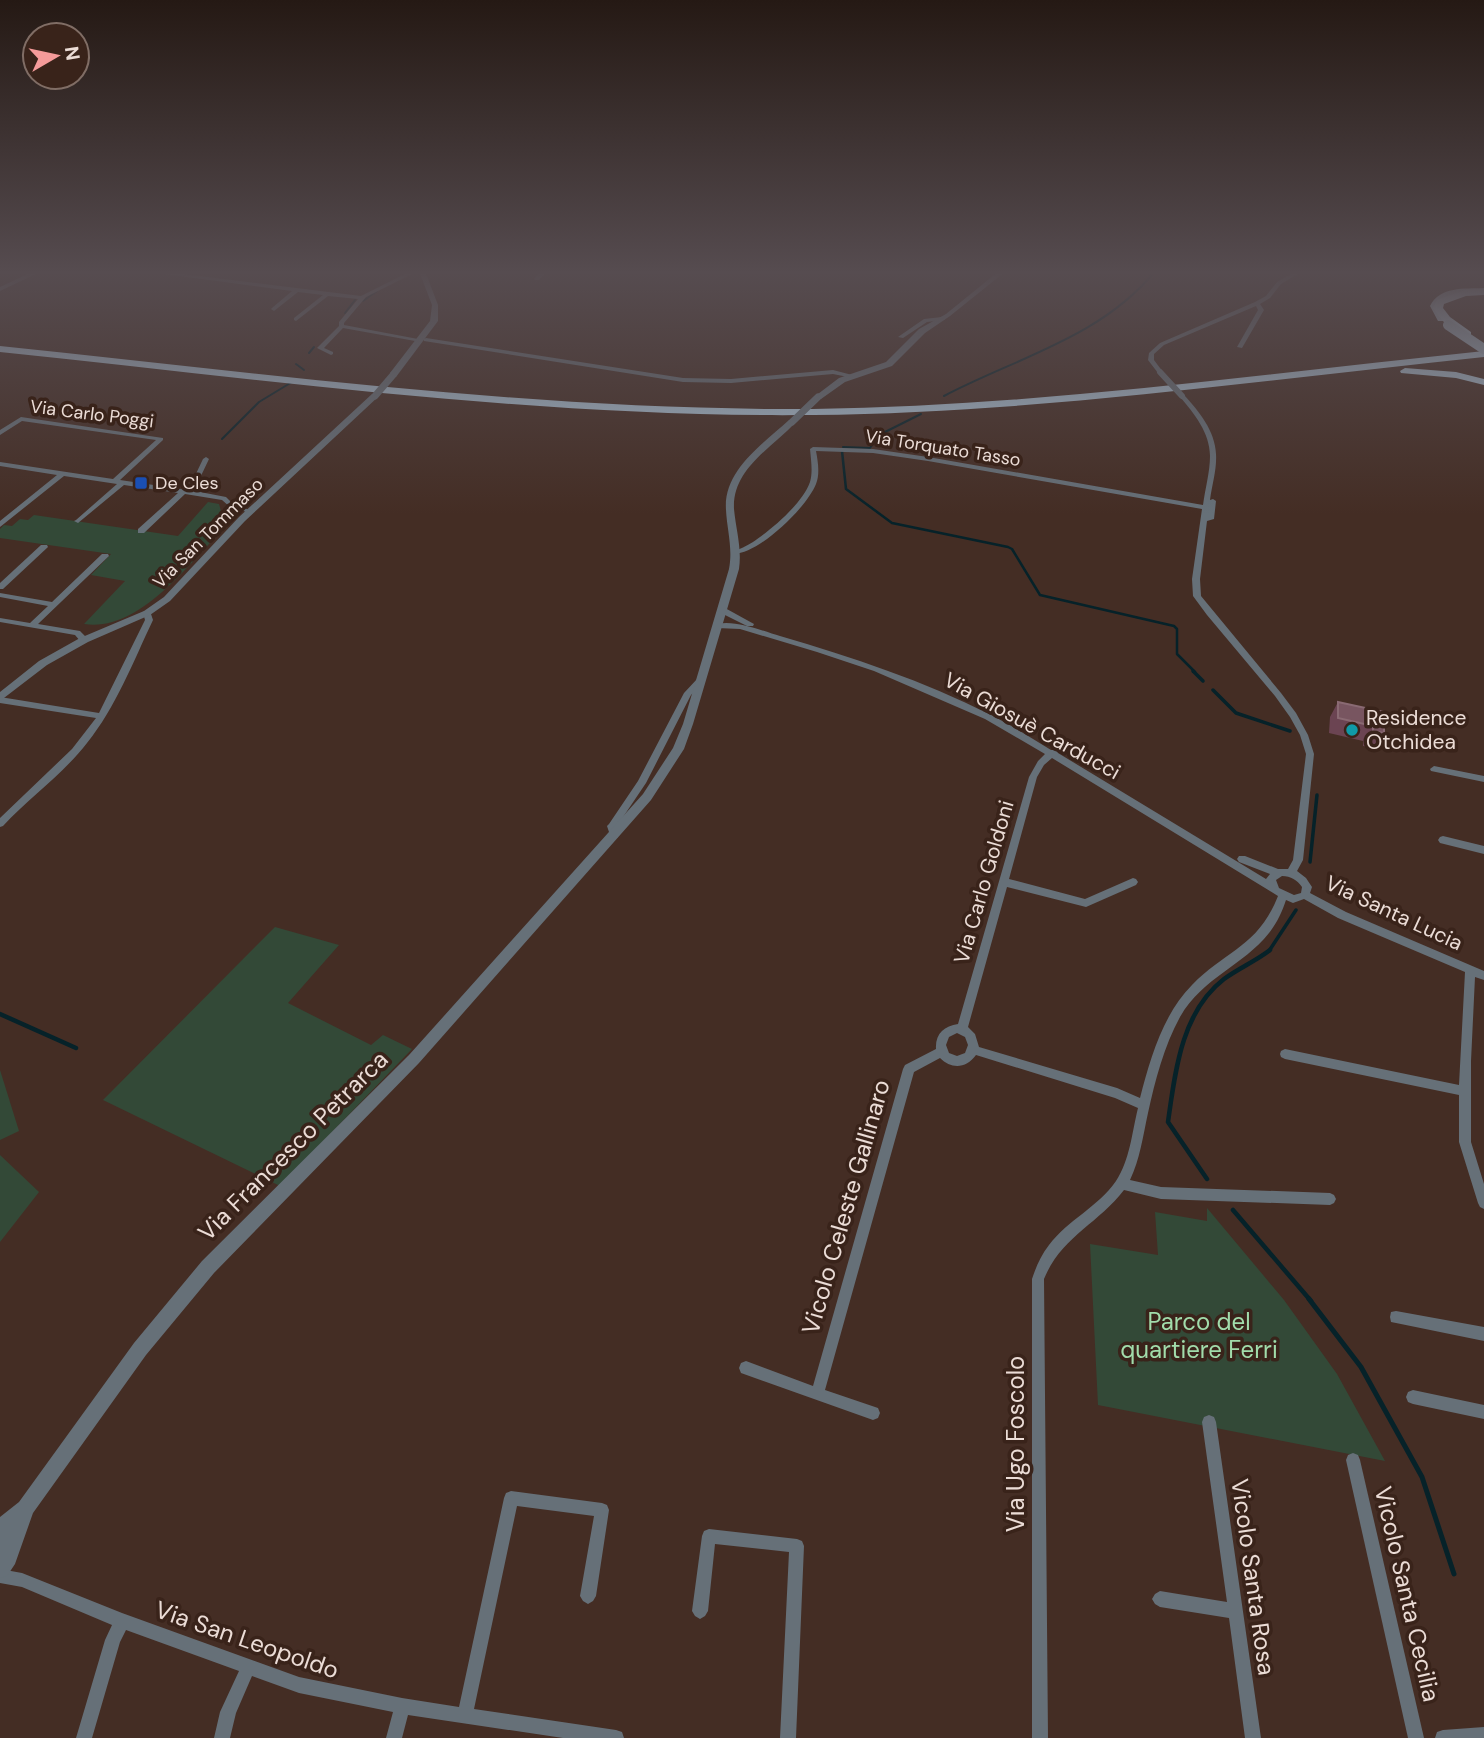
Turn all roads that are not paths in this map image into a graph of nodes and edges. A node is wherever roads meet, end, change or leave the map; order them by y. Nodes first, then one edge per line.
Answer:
1 (31, 352) edge
2 (91, 352) edge
3 (410, 352) edge
4 (499, 352) edge
5 (901, 352) edge
6 (1153, 352) edge
7 (1464, 352) edge
8 (1467, 352) edge
9 (853, 376) junction
10 (1484, 383) edge
11 (1211, 384) junction
12 (0, 433) edge
13 (206, 459) dead end
14 (0, 464) edge
15 (62, 474) junction
16 (118, 482) junction
17 (183, 492) junction
18 (195, 494) junction
19 (1213, 501) dead end
20 (232, 506) junction
21 (250, 511) junction
22 (1205, 514) junction
23 (242, 519) junction
24 (78, 521) dead end
25 (0, 525) edge
26 (141, 531) dead end
27 (44, 547) dead end
28 (737, 552) junction
29 (105, 556) dead end
30 (0, 587) edge
31 (0, 595) edge
32 (53, 604) junction
33 (722, 610) junction
34 (147, 613) junction
35 (0, 620) edge
36 (32, 625) junction
37 (717, 626) junction
38 (84, 640) junction
39 (0, 699) edge
40 (102, 716) junction
41 (1053, 752) junction
42 (1434, 769) dead end
43 (1484, 779) edge
44 (0, 824) edge
45 (1443, 840) dead end
46 (1484, 850) edge
47 (1277, 873) junction
48 (1291, 873) junction
49 (1003, 882) junction
50 (1133, 882) dead end
51 (1272, 887) junction
52 (1305, 895) junction
53 (1283, 896) junction
54 (1470, 970) junction
55 (1484, 976) edge
56 (961, 1031) junction
57 (974, 1050) junction
58 (942, 1051) junction
59 (1285, 1054) dead end
60 (1464, 1091) junction
61 (1144, 1105) junction
62 (1121, 1184) junction
63 (1329, 1199) dead end
64 (1484, 1203) edge
65 (1396, 1317) dead end
66 (1484, 1334) edge
67 (746, 1368) dead end
68 (817, 1394) junction
69 (1413, 1397) dead end
70 (1484, 1412) edge
71 (873, 1413) dead end
72 (1209, 1422) dead end
73 (1353, 1460) dead end
74 (5, 1540) edge
75 (0, 1569) edge
76 (0, 1576) edge
77 (22, 1580) junction
78 (588, 1596) dead end
79 (1160, 1599) dead end
80 (700, 1611) dead end
81 (1234, 1611) junction
82 (122, 1621) junction
83 (248, 1668) junction
84 (402, 1706) junction
85 (465, 1715) junction
86 (1484, 1735) edge
87 (587, 1736) edge
88 (84, 1738) edge
89 (222, 1738) edge
90 (394, 1738) edge
91 (616, 1738) edge
92 (788, 1738) edge
93 (1040, 1738) edge
94 (1253, 1738) edge
95 (1416, 1738) edge
96 (1443, 1738) edge

1 - 11 highway
2 - 7 highway
3 - 21 street, Via San Tommaso, bridge
4 - 9 street
5 - 9 street, Via Francesco Petrarca
6 - 22 street, bridge
8 - 11 highway
9 - 28 street, Via Francesco Petrarca, bridge
10 - 11 highway
12 - 16 street, Via Carlo Poggi
13 - 18 street
14 - 15 street
15 - 16 street
15 - 25 street
16 - 17 street
16 - 24 street
17 - 18 street
17 - 26 street
18 - 20 street
19 - 22 street
20 - 21 street
20 - 23 street
21 - 23 street, Via San Tommaso
22 - 28 street, Via Torquato Tasso
22 - 48 street
23 - 34 street, Via San Tommaso
27 - 30 street
28 - 33 street, Via Francesco Petrarca
29 - 32 street
31 - 32 street
32 - 36 street
33 - 37 street, Via Francesco Petrarca
33 - 41 street, Via Giosuè Carducci
34 - 38 street
34 - 40 street, Via San Tommaso
35 - 36 street
36 - 38 street
37 - 41 street, Via Giosuè Carducci
37 - 74 street, Via Francesco Petrarca
38 - 39 street
39 - 40 street
40 - 44 street, Via San Tommaso
41 - 47 street, Via Giosuè Carducci
41 - 49 street, Via Carlo Goldoni
41 - 51 street, Via Giosuè Carducci
42 - 43 street
45 - 46 street
47 - 48 street
47 - 51 street
48 - 52 street
49 - 50 street
49 - 56 street, Via Carlo Goldoni
51 - 53 street
52 - 53 street
52 - 54 street, Via Santa Lucia
53 - 61 street, Via Ugo Foscolo
54 - 55 street
54 - 60 street, Via Santa Lucia
56 - 57 street
56 - 58 street
57 - 58 street
57 - 61 street
58 - 68 street, Vicolo Celeste Gallinaro
59 - 60 street
60 - 64 street, Via Santa Lucia
61 - 62 street, Via Ugo Foscolo
62 - 63 street
62 - 93 street, Via Ugo Foscolo
65 - 66 street
67 - 68 street
68 - 71 street
69 - 70 street
72 - 81 street, Vicolo Santa Rosa
73 - 95 street, Vicolo Santa Cecilia
74 - 75 street, Via Francesco Petrarca
74 - 77 street
76 - 77 street, Via San Leopoldo
77 - 82 street, Via San Leopoldo
78 - 85 street
79 - 81 street
80 - 92 street
81 - 94 street, Vicolo Santa Rosa
82 - 83 street, Via San Leopoldo
82 - 88 street
83 - 84 street, Via San Leopoldo
83 - 89 street
84 - 85 street, Via San Leopoldo
84 - 90 street
85 - 87 street, Via San Leopoldo
86 - 96 street
87 - 91 street, Via San Leopoldo

